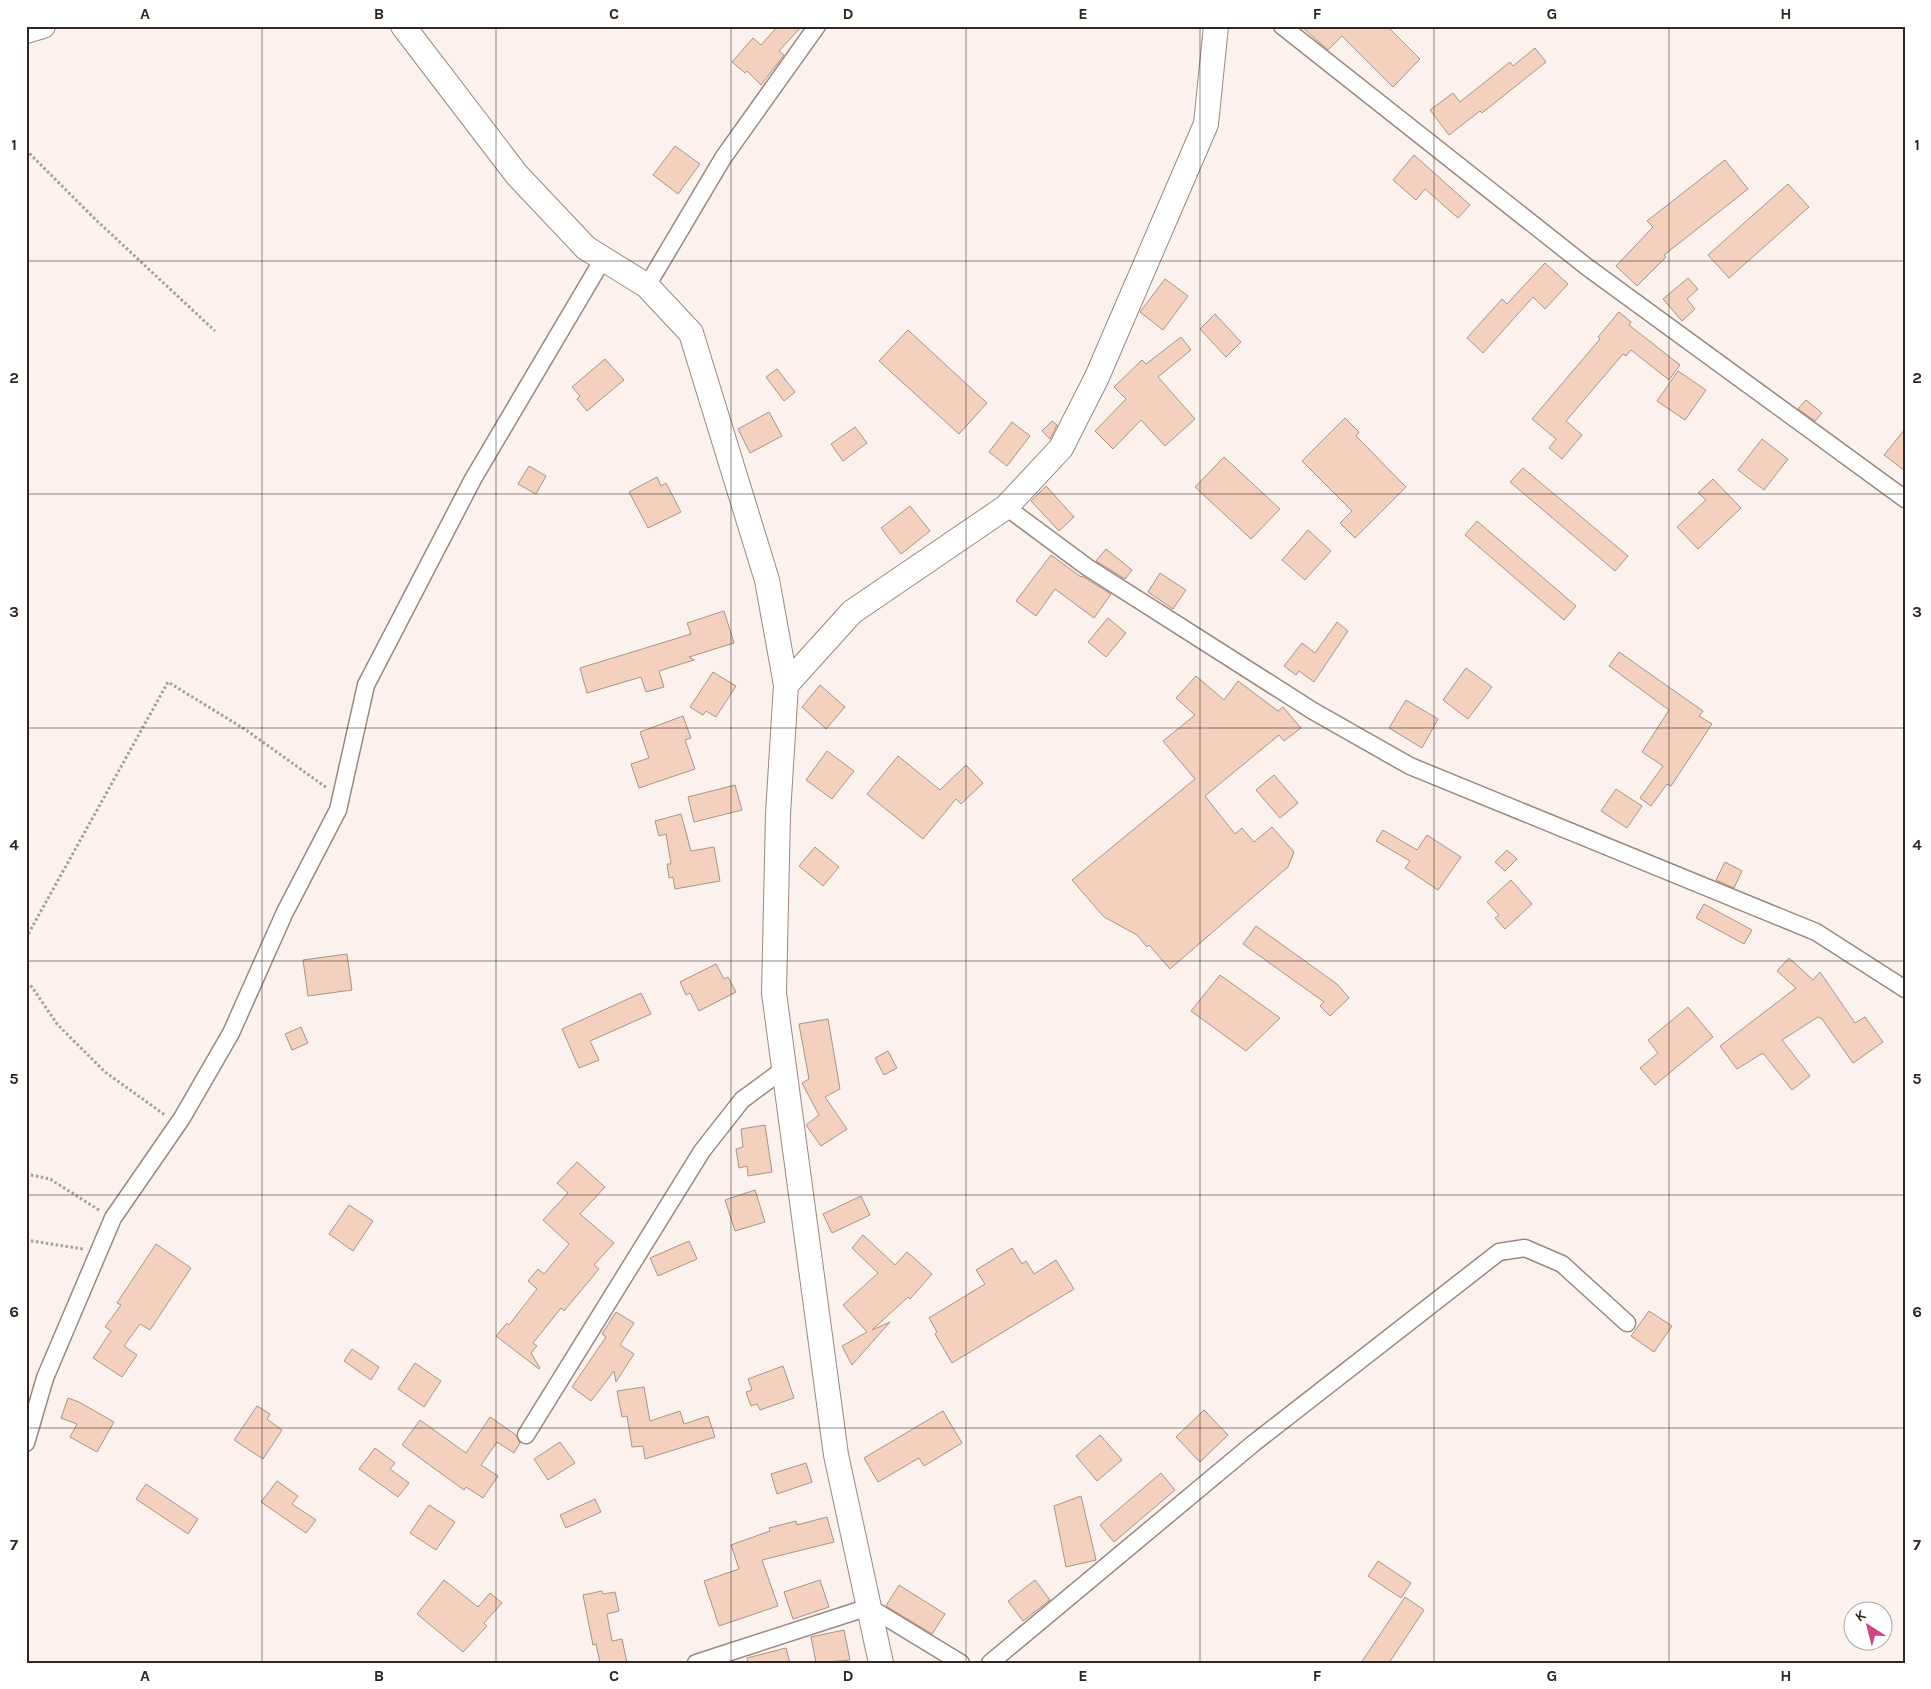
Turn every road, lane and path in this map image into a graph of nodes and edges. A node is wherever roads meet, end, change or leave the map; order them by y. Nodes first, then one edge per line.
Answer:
1 (43, 26) edge
2 (402, 26) edge
3 (817, 26) edge
4 (1216, 26) edge
5 (1282, 26) edge
6 (26, 31) edge
7 (26, 150) edge
8 (604, 259) junction
9 (647, 286) junction
10 (216, 331) dead end
11 (1905, 499) edge
12 (1006, 507) junction
13 (786, 685) junction
14 (340, 797) junction
15 (26, 938) edge
16 (26, 983) edge
17 (1905, 989) edge
18 (784, 1069) junction
19 (178, 1124) junction
20 (26, 1174) edge
21 (113, 1218) junction
22 (26, 1240) edge
23 (98, 1252) junction
24 (1627, 1323) dead end
25 (526, 1435) dead end
26 (26, 1443) edge
27 (869, 1607) junction
28 (696, 1663) edge
29 (881, 1663) edge
30 (961, 1663) edge
31 (990, 1663) edge

1 - 6 street
2 - 8 street
3 - 9 street
4 - 12 street
5 - 11 street
7 - 10 path
8 - 9 street
8 - 14 street
9 - 13 street
12 - 13 street
12 - 17 street
13 - 18 street
14 - 15 path
14 - 19 street
16 - 19 path
18 - 25 street
18 - 27 street
19 - 21 street
20 - 21 path
21 - 23 street
22 - 23 path
23 - 26 street
24 - 31 street
27 - 28 street
27 - 29 street
27 - 30 street

